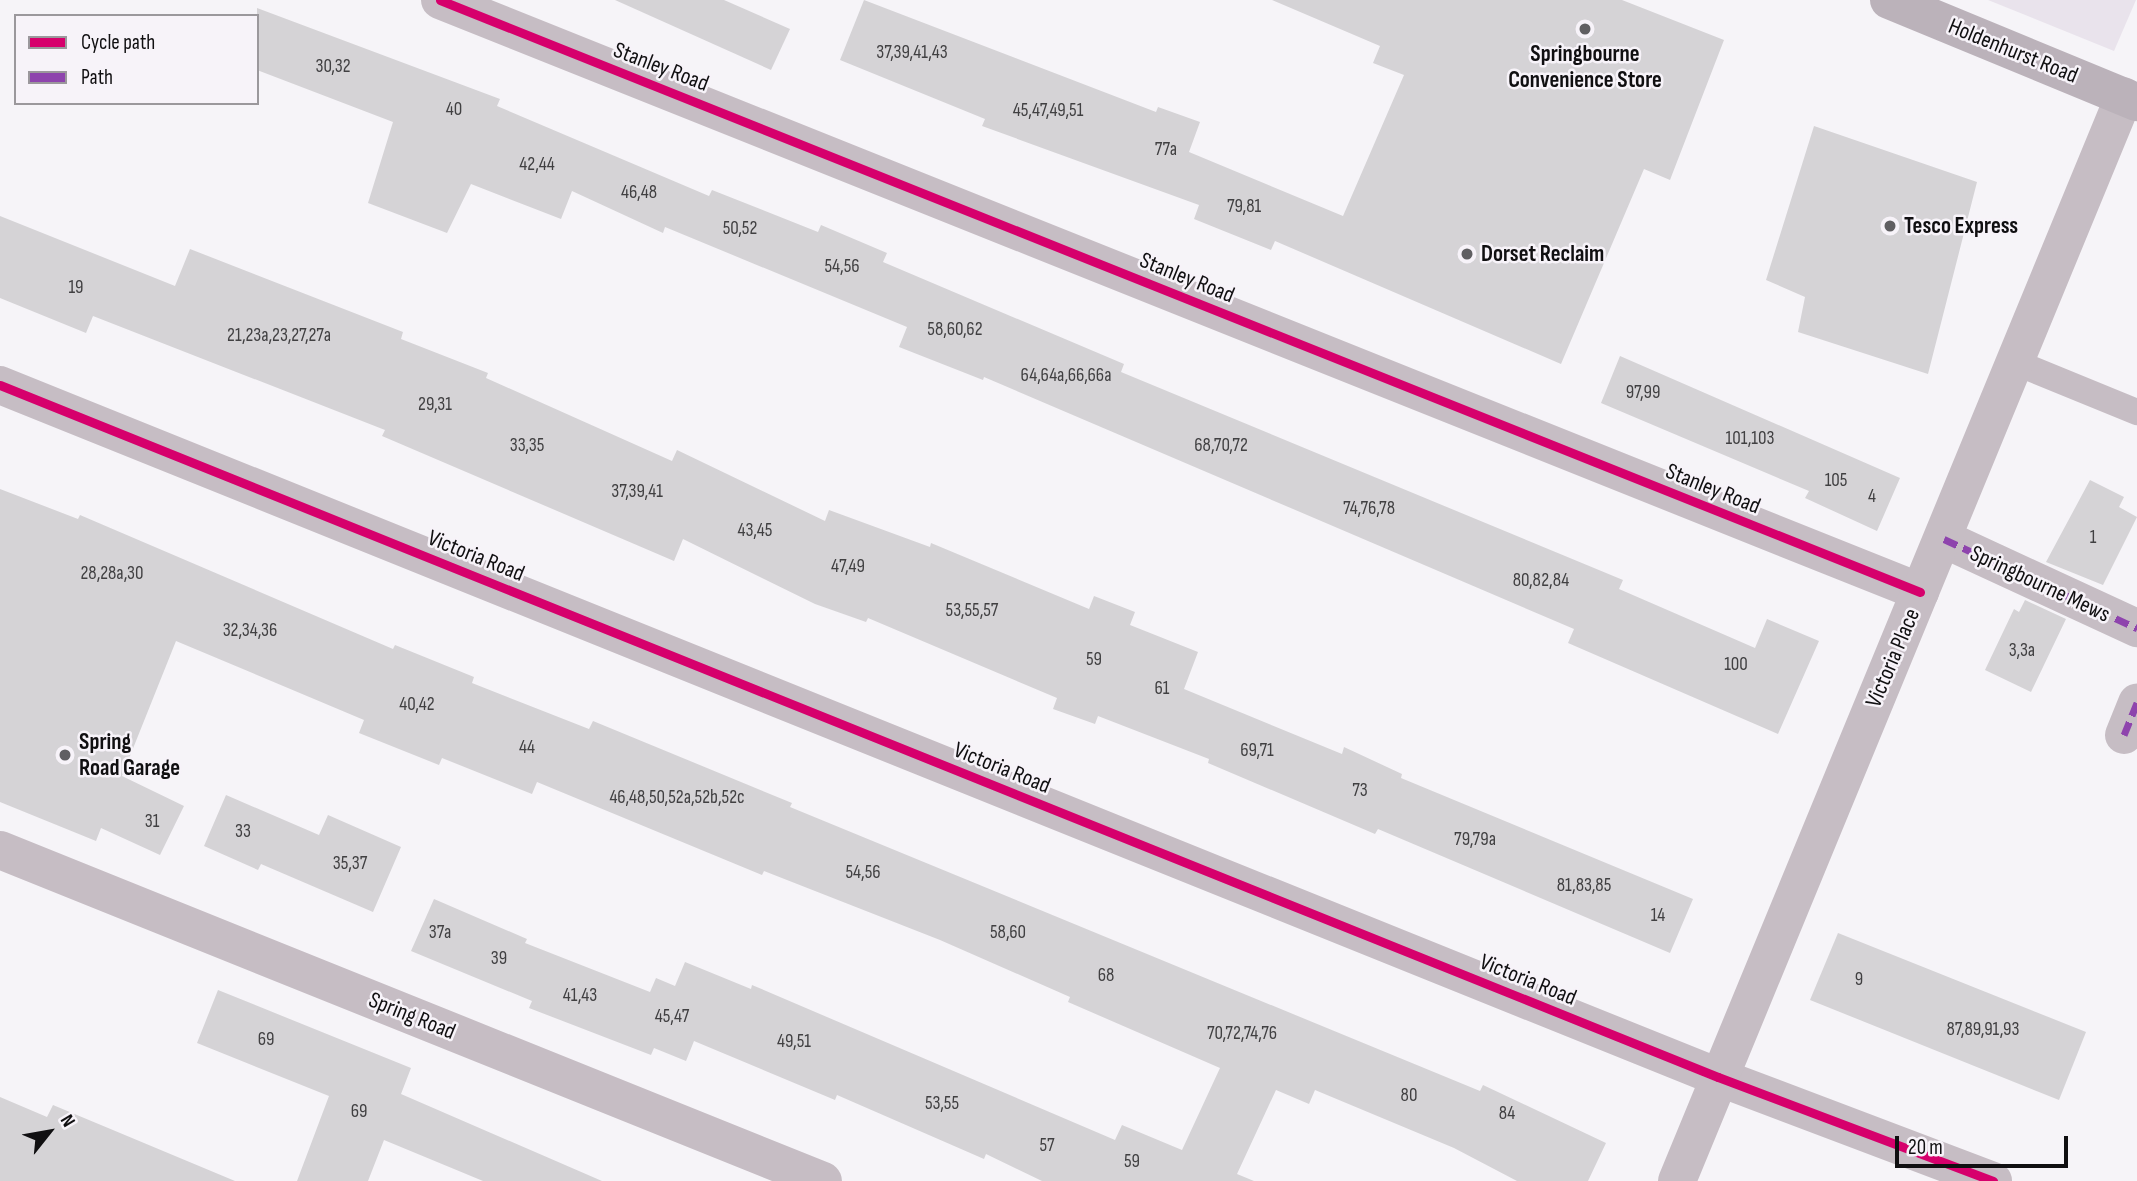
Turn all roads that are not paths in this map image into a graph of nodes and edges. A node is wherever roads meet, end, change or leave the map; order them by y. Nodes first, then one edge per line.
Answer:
1 (440, 0) edge
2 (1889, 0) edge
3 (2130, 99) edge
4 (2017, 363) junction
5 (0, 385) edge
6 (2137, 412) edge
7 (1944, 539) junction
8 (1920, 592) junction
9 (2137, 628) edge
10 (0, 850) edge
11 (1718, 1077) junction
12 (823, 1181) edge
13 (1677, 1181) edge
14 (1993, 1181) edge

1 - 8 street, Stanley Road
2 - 3 street, Holdenhurst Road
3 - 4 street, Victoria Place
4 - 6 lane
4 - 7 street, Victoria Place
5 - 11 street, Victoria Road
7 - 8 street, Victoria Place
7 - 9 street, Springbourne Mews
8 - 11 street, Victoria Place
10 - 12 street, Spring Road
11 - 13 street, Victoria Place
11 - 14 street, Victoria Road

